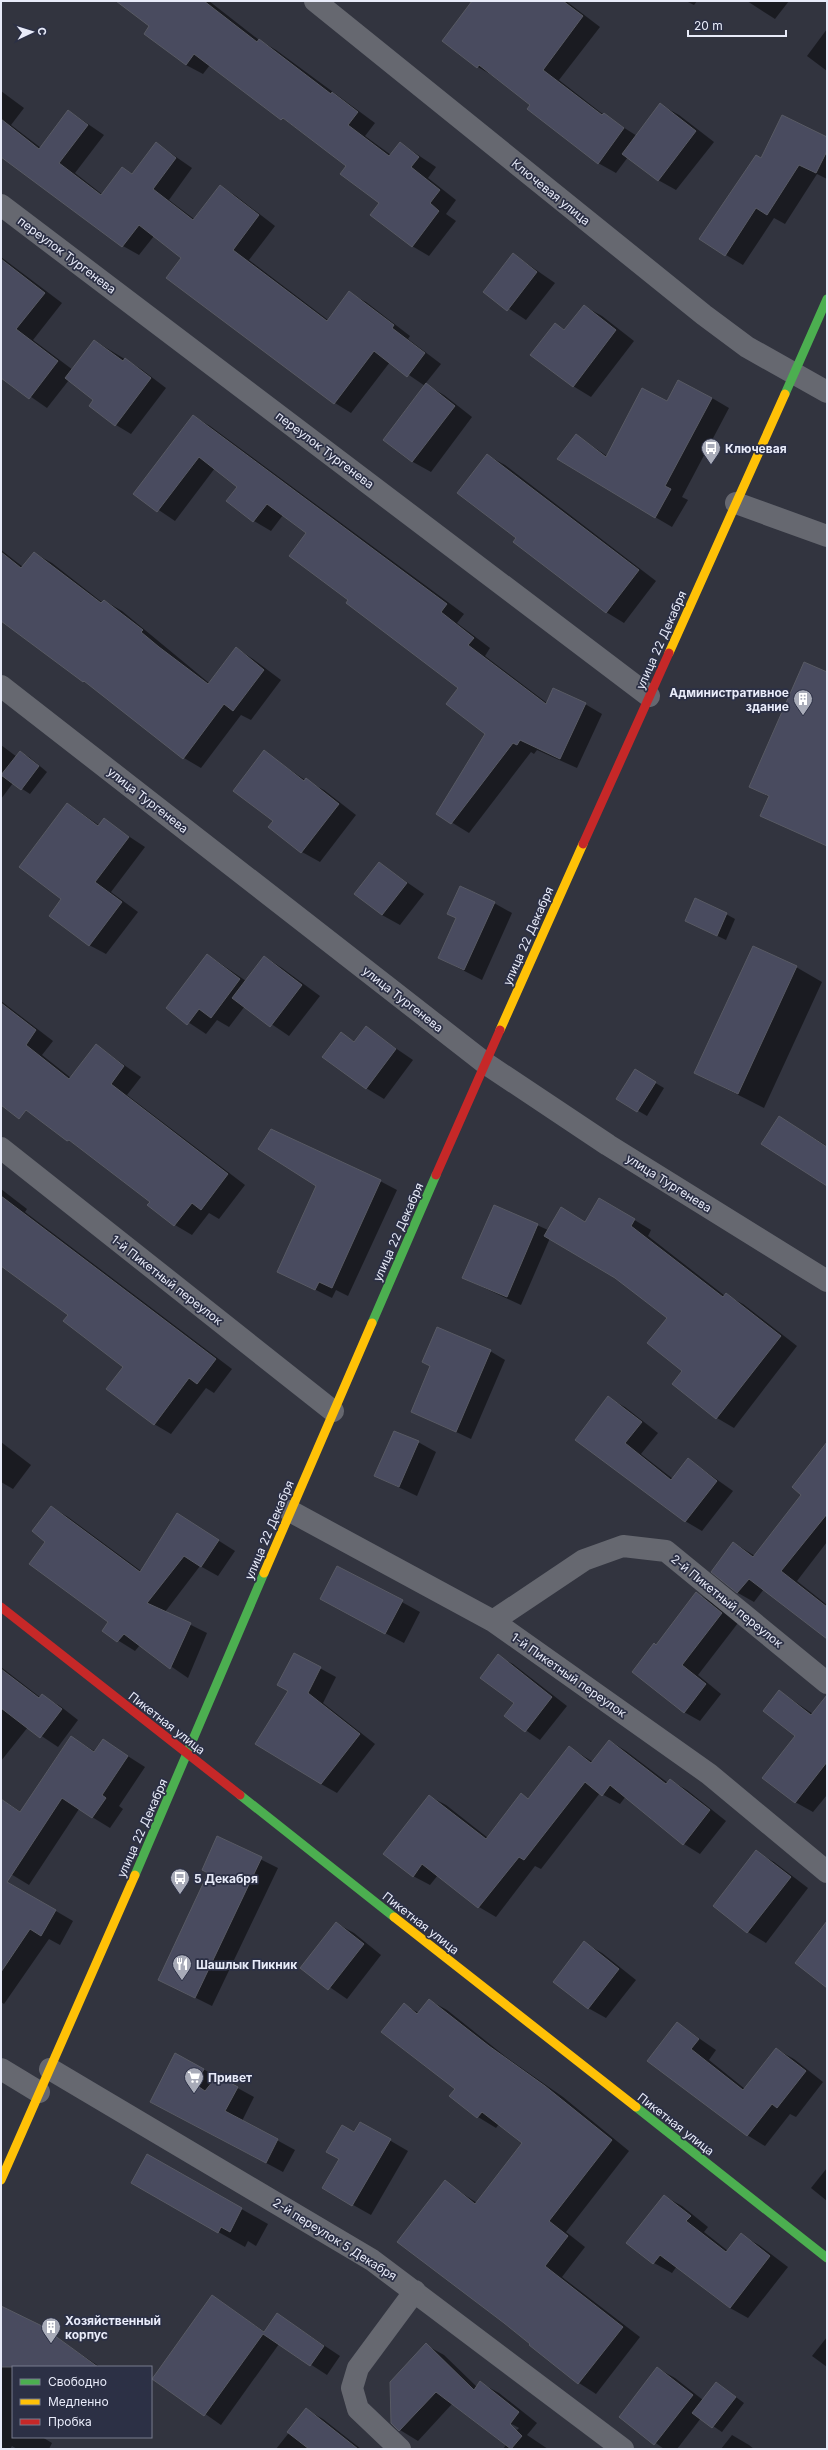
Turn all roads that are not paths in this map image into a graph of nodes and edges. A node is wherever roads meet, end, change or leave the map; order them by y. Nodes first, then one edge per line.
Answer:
1 (315, 1) edge
2 (1, 205) edge
3 (827, 299) edge
4 (794, 374) junction
5 (827, 392) edge
6 (736, 503) junction
7 (827, 536) edge
8 (1, 686) edge
9 (649, 696) junction
10 (485, 1063) junction
11 (1, 1148) edge
12 (827, 1282) edge
13 (333, 1411) junction
14 (290, 1511) junction
15 (1, 1608) edge
16 (493, 1621) junction
17 (827, 1683) edge
18 (188, 1754) junction
19 (827, 1872) edge
20 (1, 2069) edge
21 (50, 2069) junction
22 (39, 2092) junction
23 (1, 2180) edge
24 (827, 2258) edge
25 (415, 2291) junction
26 (400, 2449) edge
27 (624, 2449) edge

1 - 4 street, Ключевая улица
2 - 9 street, переулок Тургенева
3 - 4 main road, улица 22 Декабря
4 - 5 street, Ключевая улица
4 - 6 main road, улица 22 Декабря
6 - 7 street
6 - 9 main road, улица 22 Декабря
8 - 10 street, улица Тургенева
9 - 10 main road, улица 22 Декабря
10 - 12 street, улица Тургенева
10 - 13 main road, улица 22 Декабря
11 - 13 street, 1-й Пикетный переулок
13 - 14 main road, улица 22 Декабря
14 - 16 street, 1-й Пикетный переулок
14 - 18 main road, улица 22 Декабря
15 - 18 main road, Пикетная улица
16 - 17 street, 2-й Пикетный переулок
16 - 19 street, 1-й Пикетный переулок
18 - 21 main road, улица 22 Декабря
18 - 24 main road, Пикетная улица
20 - 22 street
21 - 22 main road, улица 22 Декабря
21 - 25 street, 2-й переулок 5 Декабря
22 - 23 main road, улица 22 Декабря
25 - 26 street
25 - 27 street, 2-й переулок 5 Декабря

